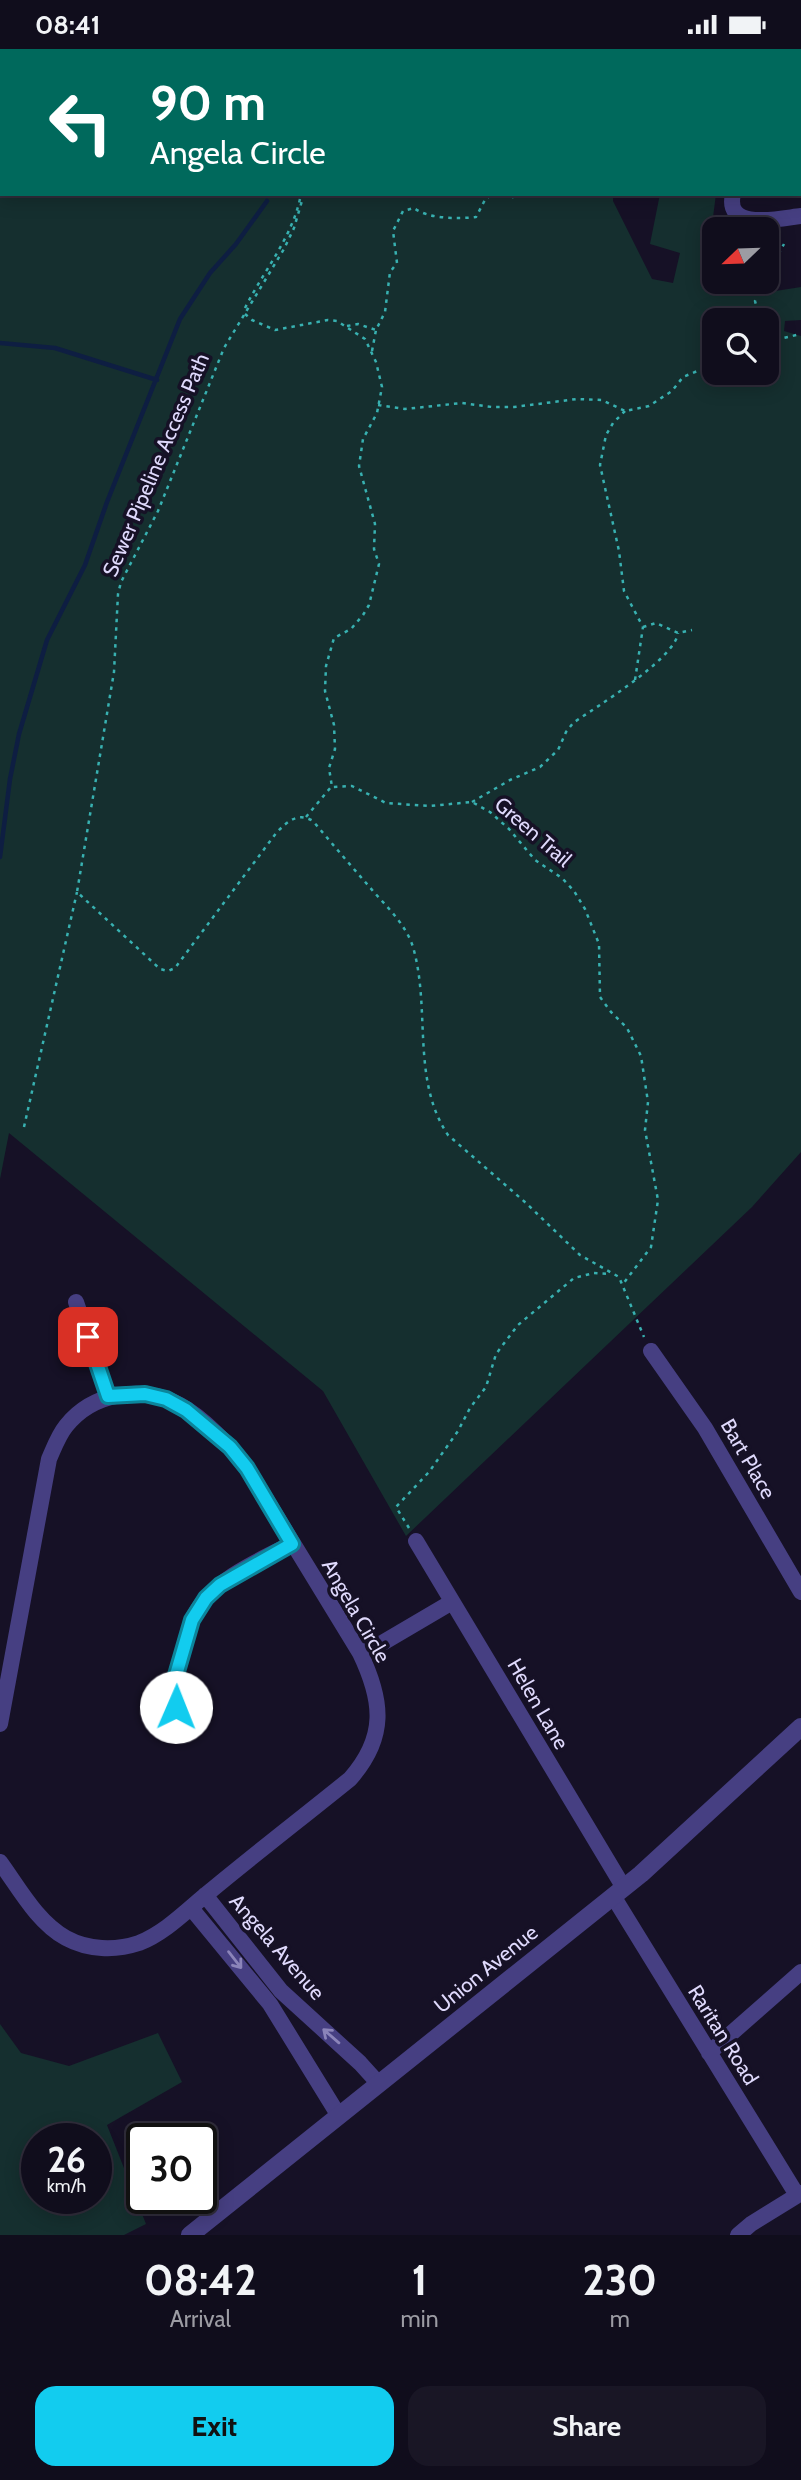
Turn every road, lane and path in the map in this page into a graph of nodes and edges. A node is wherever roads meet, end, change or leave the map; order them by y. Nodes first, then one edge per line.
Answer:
1 (302, 196) edge
2 (491, 196) edge
3 (733, 196) edge
4 (801, 216) edge
5 (783, 244) dead end
6 (779, 252) edge
7 (244, 313) junction
8 (345, 326) junction
9 (376, 330) junction
10 (801, 334) edge
11 (779, 339) edge
12 (371, 352) junction
13 (702, 369) edge
14 (378, 405) junction
15 (625, 411) junction
16 (643, 627) junction
17 (692, 630) dead end
18 (678, 633) junction
19 (635, 680) junction
20 (332, 787) junction
21 (472, 802) junction
22 (306, 817) junction
23 (77, 892) junction
24 (24, 1127) dead end
25 (615, 1274) junction
26 (623, 1284) junction
27 (76, 1302) dead end
28 (651, 1351) joint
29 (108, 1396) junction
30 (416, 1541) joint
31 (292, 1544) junction
32 (801, 1592) edge
33 (452, 1602) junction
34 (360, 1653) junction
35 (182, 1719) dead end
36 (0, 1724) edge
37 (801, 1727) edge
38 (0, 1862) edge
39 (618, 1892) junction
40 (205, 1895) junction
41 (191, 1908) junction
42 (801, 1972) edge
43 (709, 2053) junction
44 (379, 2084) junction
45 (339, 2116) junction
46 (799, 2194) edge
47 (190, 2235) edge
48 (738, 2235) edge

1 - 7 path, Sewer Pipeline Access Path
2 - 9 path
3 - 4 street
5 - 6 path
7 - 8 path
7 - 23 path, Sewer Pipeline Access Path
8 - 9 path
8 - 12 path
9 - 12 path
10 - 11 path
12 - 14 path
13 - 15 path
14 - 15 path
14 - 20 path
15 - 16 path
16 - 18 path
16 - 19 path
17 - 18 path
18 - 19 path
19 - 21 path
20 - 21 path, Green Trail
20 - 22 path
21 - 26 path, Green Trail
22 - 23 path
22 - 25 path
23 - 24 path, Sewer Pipeline Access Path
25 - 26 path
25 - 30 path
26 - 28 path
27 - 29 street
28 - 32 street, Bart Place
29 - 31 street, Angela Circle
29 - 36 street, Angela Circle
30 - 33 street, Helen Lane
31 - 34 street, Angela Circle
31 - 35 street
33 - 34 street
33 - 39 street, Helen Lane
34 - 40 street, Angela Circle
37 - 39 street, Union Avenue
38 - 41 street, Angela Circle
39 - 43 street, Raritan Road
39 - 44 street, Union Avenue
40 - 41 street, Angela Circle
44 -> 40 street, Angela Avenue
41 -> 45 street, Angela Avenue
42 - 43 street
43 - 46 street, Raritan Road
44 - 45 street, Union Avenue
45 - 47 street, Union Avenue
46 - 48 street

